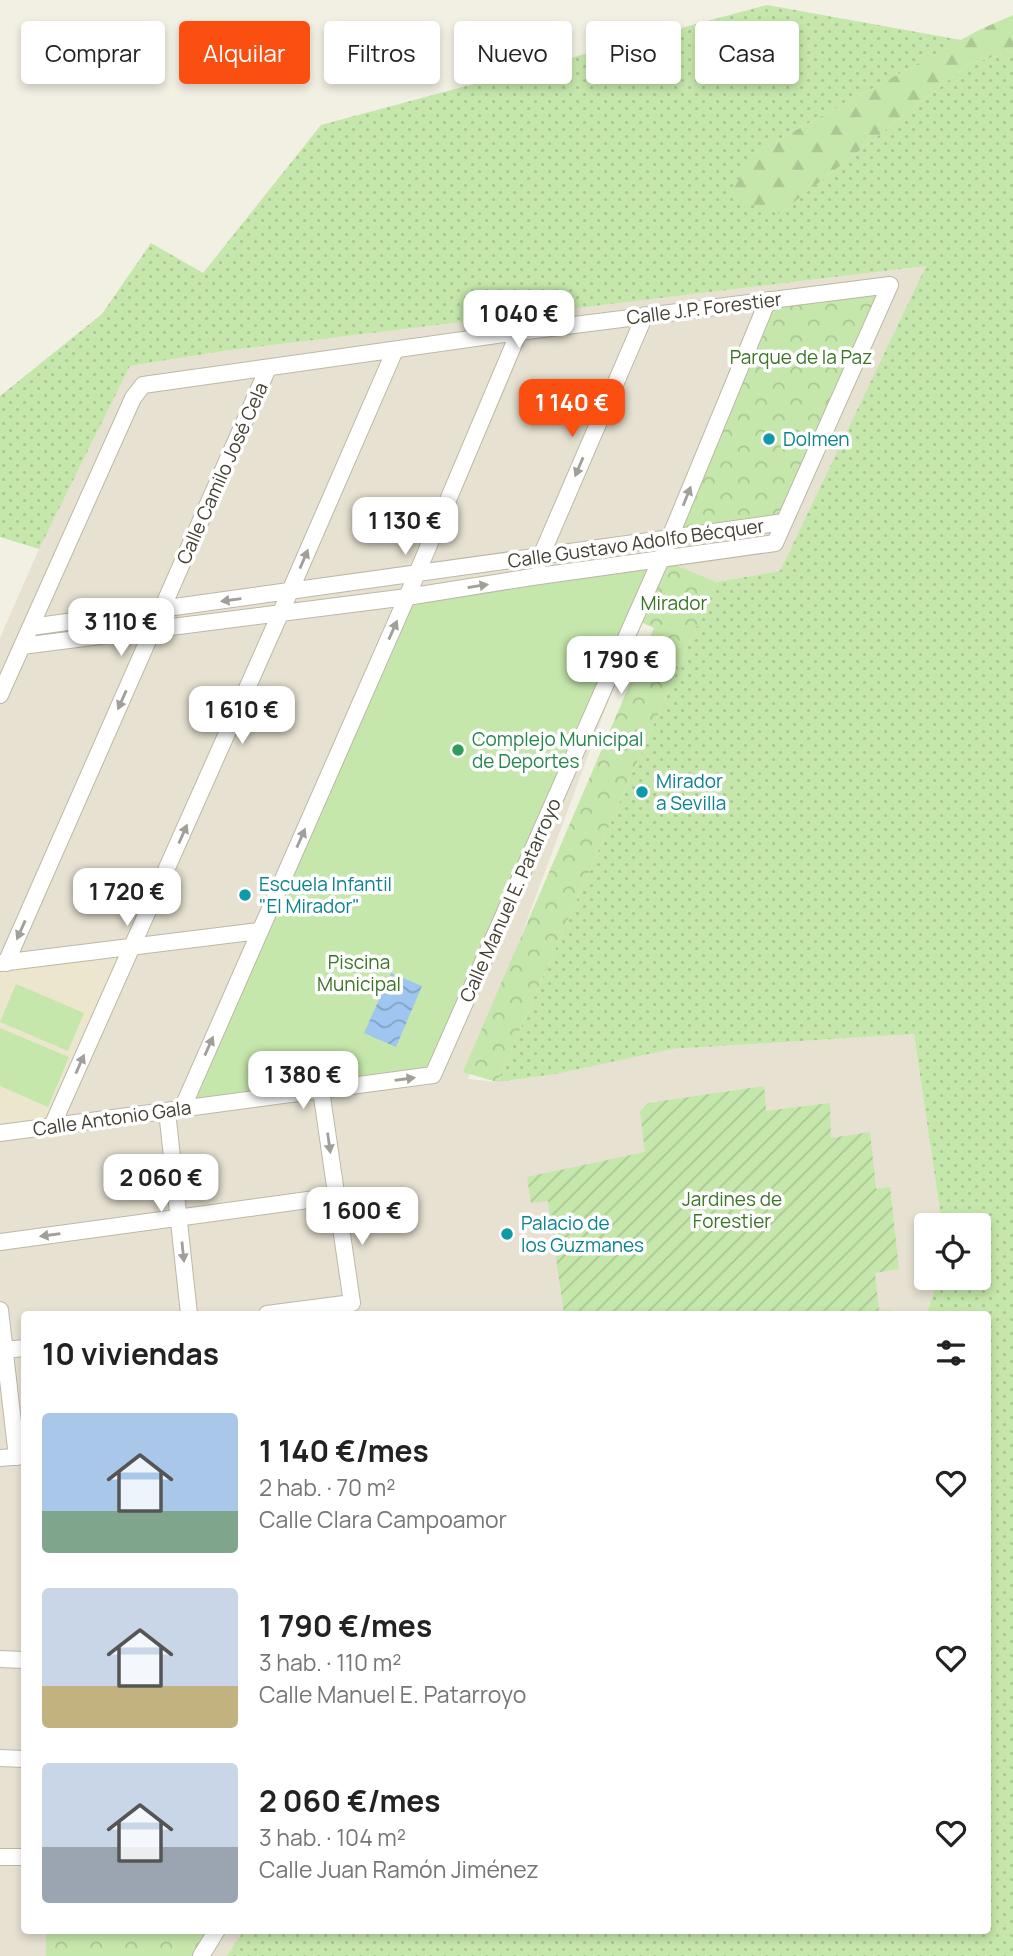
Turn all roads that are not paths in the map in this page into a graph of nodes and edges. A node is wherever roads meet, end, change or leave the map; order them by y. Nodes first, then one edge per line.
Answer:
1 (768, 300) junction
2 (645, 315) junction
3 (519, 332) junction
4 (395, 350) junction
5 (268, 368) junction
6 (784, 522) junction
7 (669, 538) junction
8 (541, 556) junction
9 (661, 559) junction
10 (417, 574) junction
11 (532, 577) junction
12 (290, 591) junction
13 (407, 597) junction
14 (162, 609) junction
15 (281, 612) junction
16 (31, 627) junction
17 (153, 629) junction
18 (22, 646) junction
19 (0, 695) edge
20 (259, 931) junction
21 (133, 946) junction
22 (3, 963) edge
23 (433, 1075) joint
24 (321, 1090) junction
25 (175, 1110) junction
26 (52, 1126) junction
27 (0, 1133) edge
28 (337, 1196) junction
29 (179, 1218) junction
30 (0, 1242) edge
31 (0, 1310) edge
32 (190, 1311) edge
33 (290, 1311) edge
34 (21, 1348) edge
35 (5, 1350) junction
36 (5, 1396) edge
37 (14, 1457) edge
38 (0, 1659) edge
39 (21, 1660) edge
40 (0, 1758) edge
41 (21, 1759) edge
42 (0, 1857) edge
43 (21, 1857) edge
44 (214, 1934) edge
45 (201, 1956) edge

1 - 2 street, Calle J.P. Forestier
1 - 6 street, Calle J.P. Forestier
7 -> 1 street, Calle Manuel E. Patarroyo
2 - 3 street, Calle J.P. Forestier
2 -> 8 street
3 - 4 street, Calle J.P. Forestier
3 - 10 street
4 - 5 street, Calle J.P. Forestier
12 -> 4 street
5 - 14 street, Calle Camilo José Cela
5 - 16 street, Calle J.P. Forestier
6 - 7 street, Calle Gustavo Adolfo Bécquer
6 - 9 street, Calle Gustavo Adolfo Bécquer
7 - 8 street, Calle Gustavo Adolfo Bécquer
7 - 9 street, Calle Manuel E. Patarroyo
8 - 10 street, Calle Gustavo Adolfo Bécquer
8 - 11 street
9 - 11 street, Calle Gustavo Adolfo Bécquer
9 - 23 street, Calle Manuel E. Patarroyo
10 - 12 street, Calle Gustavo Adolfo Bécquer
10 - 13 street
13 -> 11 street, Calle Gustavo Adolfo Bécquer
12 -> 14 street, Calle Gustavo Adolfo Bécquer
12 - 15 street
13 - 15 street, Calle Gustavo Adolfo Bécquer
20 -> 13 street
14 - 16 street, Calle Gustavo Adolfo Bécquer
14 - 17 street, Calle Camilo José Cela
15 - 17 street, Calle Gustavo Adolfo Bécquer
21 -> 15 street
16 - 18 street
17 - 18 street, Calle Gustavo Adolfo Bécquer
17 -> 22 street, Calle Camilo José Cela
18 - 19 street
20 - 21 street
25 -> 20 street
21 - 22 street
26 -> 21 street
24 -> 23 street, Calle Antonio Gala
24 - 25 street, Calle Antonio Gala
24 -> 28 street
25 - 26 street, Calle Antonio Gala
25 - 29 street
26 - 27 street, Calle Antonio Gala
28 - 29 street
28 - 33 street
29 -> 30 street
29 -> 32 street
31 - 35 street
34 - 35 street
35 - 36 street
36 - 37 street
38 - 39 street
40 - 41 street
42 - 43 street
44 - 45 street

